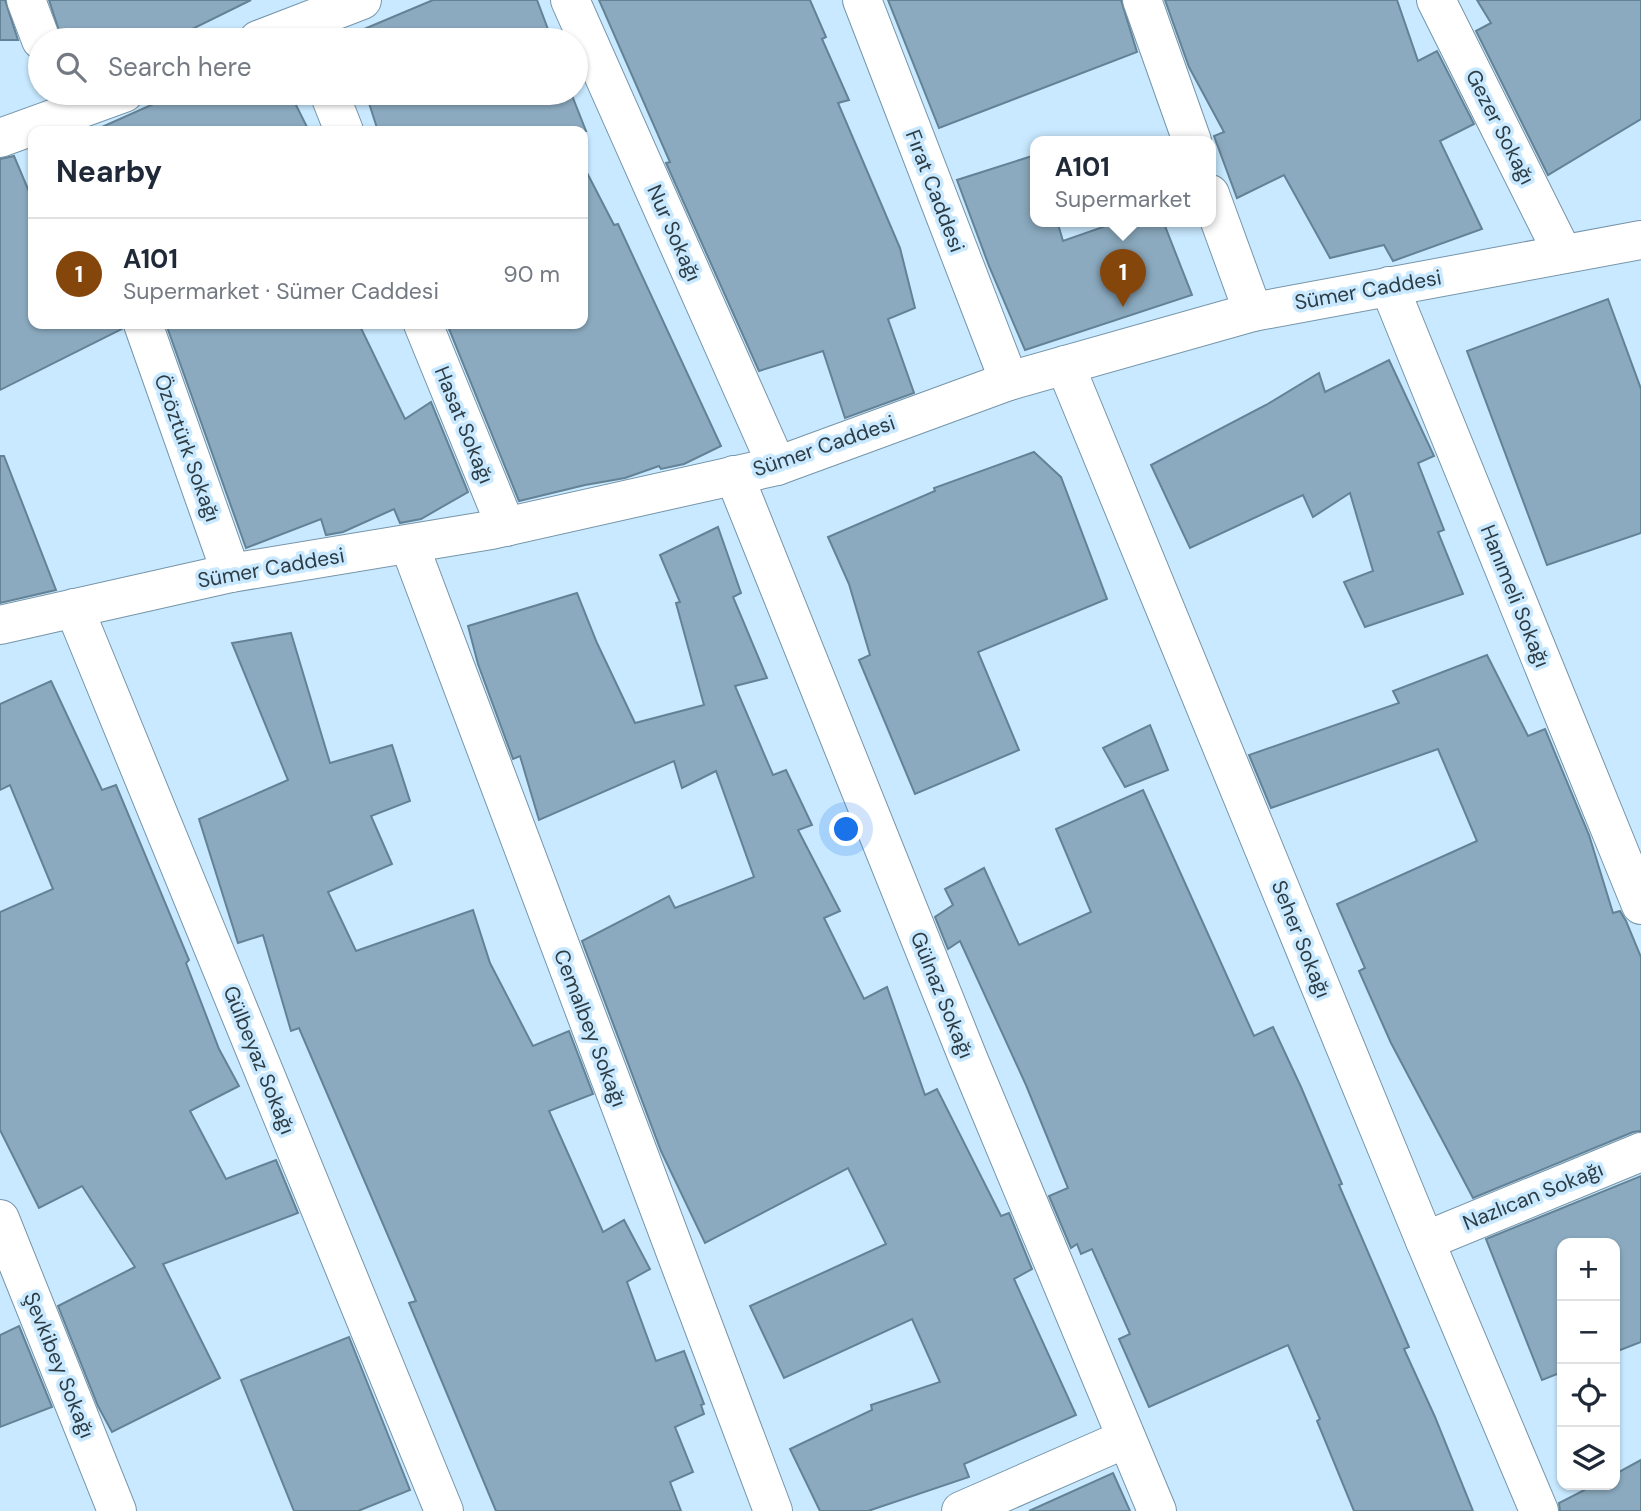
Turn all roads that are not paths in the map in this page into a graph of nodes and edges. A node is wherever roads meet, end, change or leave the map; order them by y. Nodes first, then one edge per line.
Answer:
1 (26, 0) edge
2 (362, 0) edge
3 (570, 0) edge
4 (862, 0) edge
5 (1142, 0) edge
6 (1436, 0) edge
7 (300, 21) edge
8 (36, 28) edge
9 (582, 28) edge
10 (588, 41) edge
11 (90, 105) edge
12 (333, 105) edge
13 (68, 113) edge
14 (33, 126) edge
15 (342, 126) edge
16 (28, 128) edge
17 (1190, 136) edge
18 (0, 138) edge
19 (1216, 211) edge
20 (1641, 240) edge
21 (1563, 254) junction
22 (1389, 286) junction
23 (1252, 312) junction
24 (145, 329) edge
25 (425, 329) edge
26 (1065, 365) junction
27 (1009, 382) junction
28 (777, 466) junction
29 (734, 475) junction
30 (506, 527) junction
31 (409, 544) junction
32 (231, 573) junction
33 (75, 608) junction
34 (0, 625) edge
35 (1641, 905) edge
36 (1641, 1152) edge
37 (0, 1219) edge
38 (1425, 1241) junction
39 (1125, 1439) junction
40 (117, 1511) edge
41 (444, 1511) edge
42 (773, 1511) edge
43 (961, 1511) edge
44 (1157, 1511) edge
45 (1539, 1511) edge

1 - 8 street
2 - 7 street
3 - 9 street, Nur Sokağı
4 - 27 street, Fırat Caddesi
5 - 17 street
6 - 21 street, Gezer Sokağı
10 - 28 street, Nur Sokağı
11 - 13 street
12 - 15 street
13 - 14 street
16 - 18 street
19 - 23 street
20 - 21 street, Sümer Caddesi
21 - 22 street, Sümer Caddesi
22 - 23 street, Sümer Caddesi
22 - 35 street, Hanımeli Sokağı
23 - 26 street, Sümer Caddesi
24 - 32 street, Özöztürk Sokağı
25 - 30 street, Hasat Sokağı
26 - 27 street, Sümer Caddesi
26 - 38 street, Seher Sokağı
27 - 28 street, Sümer Caddesi
28 - 29 street, Sümer Caddesi
29 - 30 street, Sümer Caddesi
29 - 39 street, Gülnaz Sokağı
30 - 31 street, Sümer Caddesi
31 - 32 street, Sümer Caddesi
31 - 42 street, Cemalbey Sokağı
32 - 33 street, Sümer Caddesi
33 - 34 street, Sümer Caddesi
33 - 41 street, Gülbeyaz Sokağı
36 - 38 street, Nazlıcan Sokağı
37 - 40 street, Şevkibey Sokağı
38 - 45 street, Seher Sokağı
39 - 43 street
39 - 44 street, Gülnaz Sokağı

